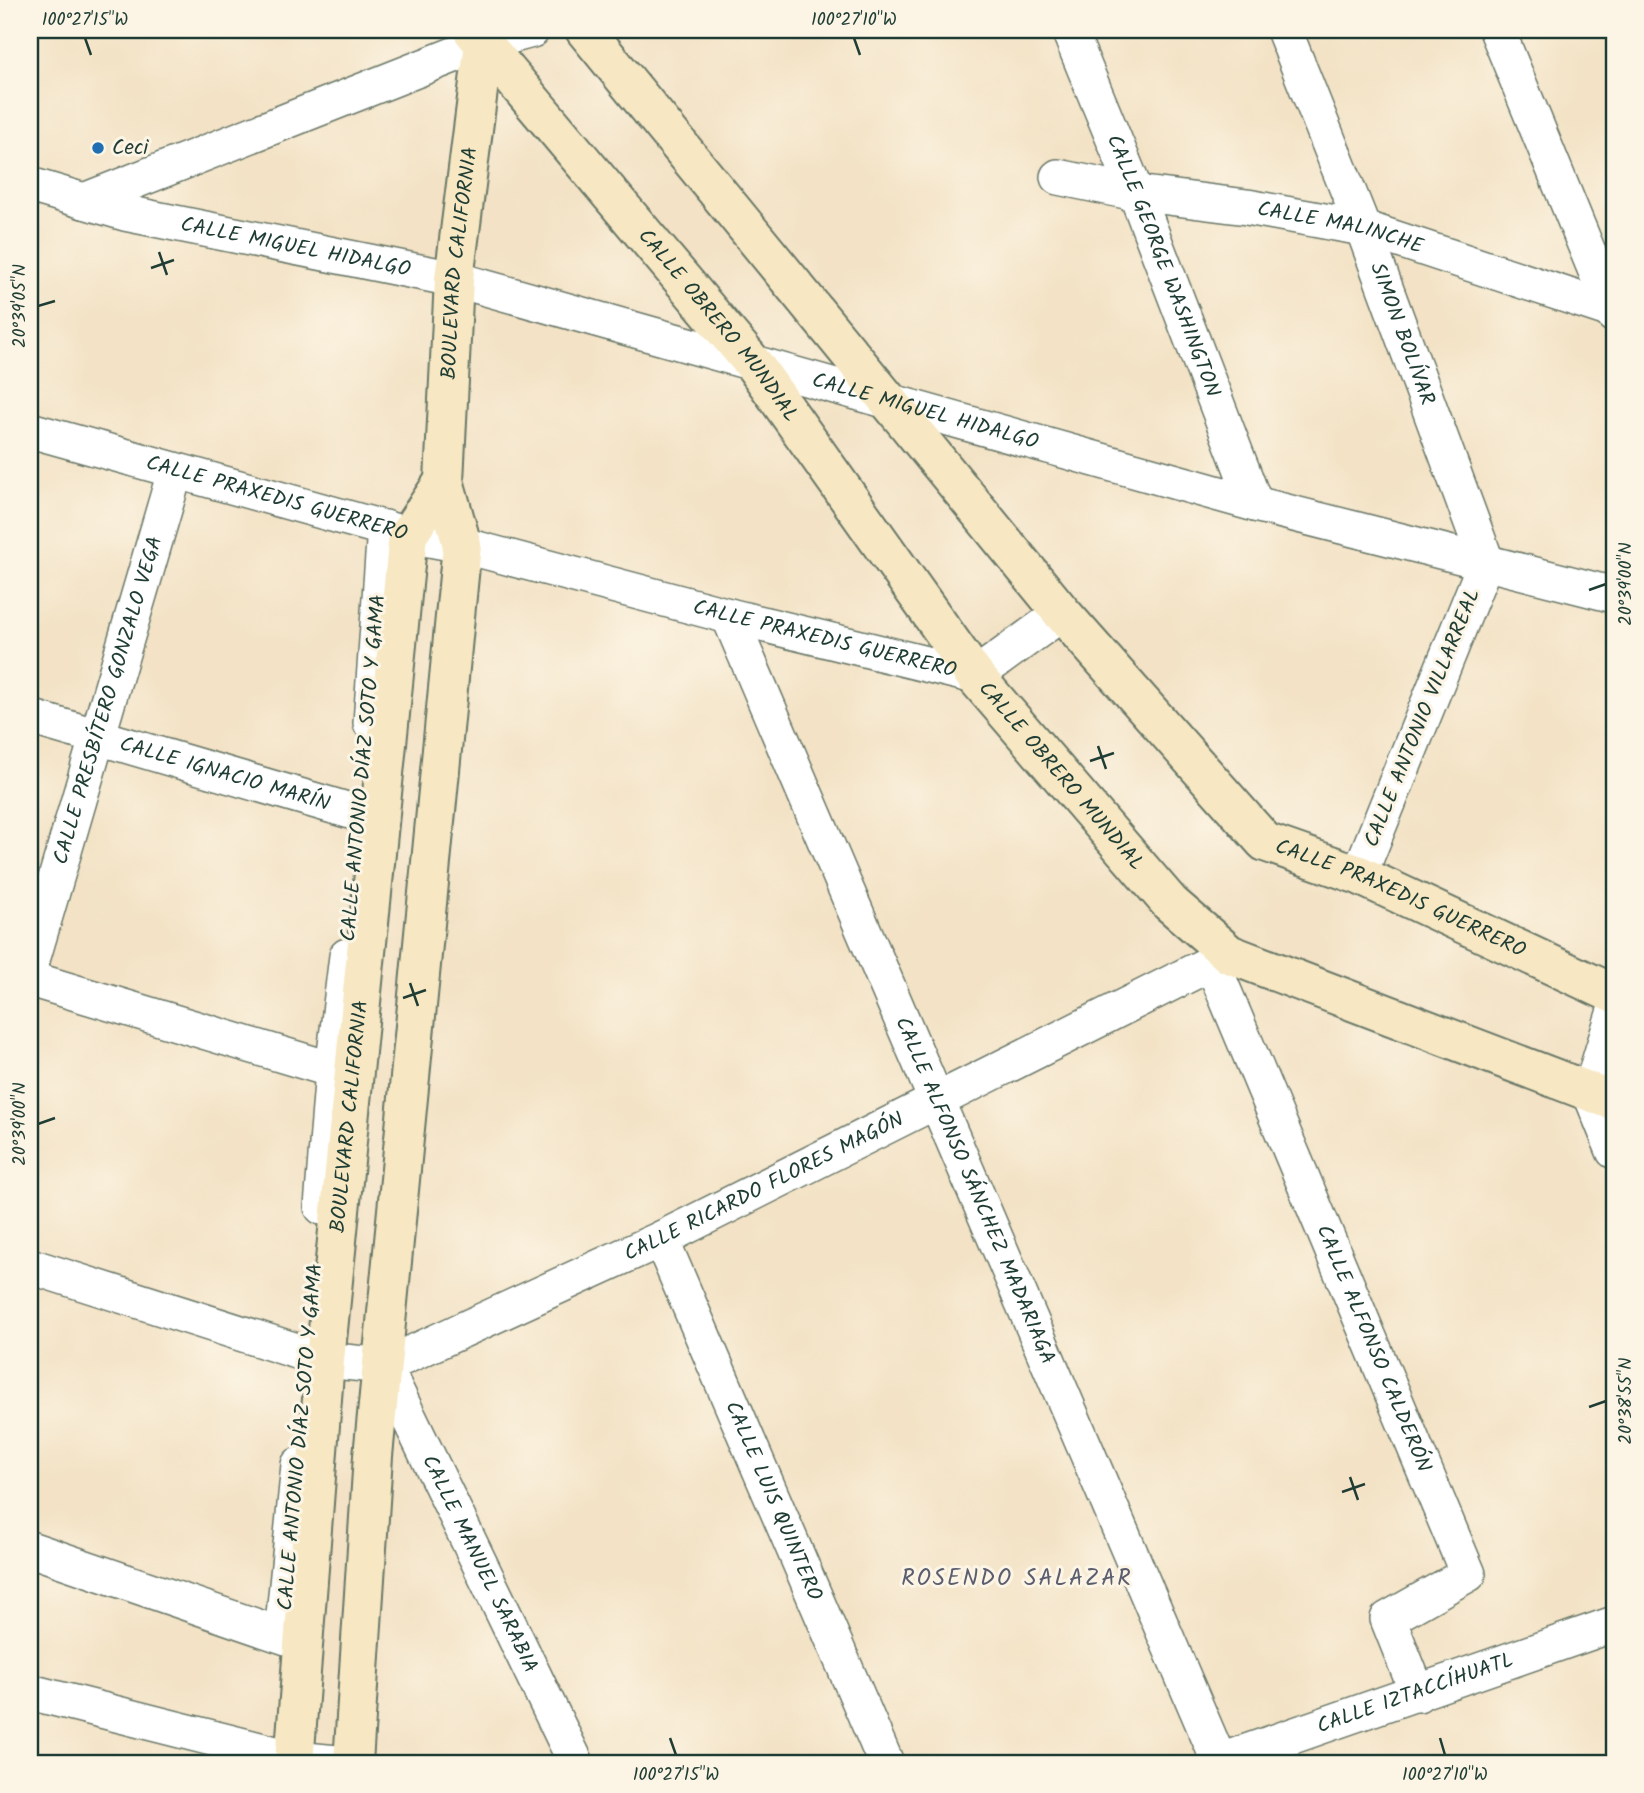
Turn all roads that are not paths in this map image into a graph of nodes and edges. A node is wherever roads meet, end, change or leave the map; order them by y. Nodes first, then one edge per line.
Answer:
1 (531, 30) edge
2 (585, 30) edge
3 (1069, 30) edge
4 (1284, 30) edge
5 (1497, 30) edge
6 (481, 34) edge
7 (1058, 177) dead end
8 (30, 185) edge
9 (1136, 192) junction
10 (84, 201) junction
11 (1363, 228) junction
12 (454, 279) junction
13 (1614, 312) edge
14 (755, 366) junction
15 (888, 399) junction
16 (30, 430) edge
17 (176, 472) junction
18 (444, 481) junction
19 (1255, 504) junction
20 (396, 532) junction
21 (462, 545) junction
22 (1486, 561) junction
23 (1614, 595) edge
24 (1062, 613) junction
25 (729, 616) junction
26 (975, 676) junction
27 (30, 717) edge
28 (97, 739) junction
29 (373, 818) junction
30 (1359, 875) junction
31 (1221, 959) junction
32 (30, 967) edge
33 (30, 979) edge
34 (1614, 994) edge
35 (1614, 1014) edge
36 (343, 1073) junction
37 (1602, 1096) edge
38 (936, 1101) junction
39 (1614, 1151) edge
40 (661, 1239) junction
41 (30, 1266) edge
42 (317, 1358) junction
43 (384, 1366) junction
44 (30, 1549) edge
45 (1614, 1624) edge
46 (294, 1640) junction
47 (30, 1692) edge
48 (1418, 1694) junction
49 (295, 1761) edge
50 (337, 1763) edge
51 (353, 1763) edge
52 (576, 1763) edge
53 (886, 1763) edge
54 (1218, 1763) edge

1 - 6 street
2 - 15 street
3 - 9 street, CALLE GEORGE WASHINGTON
4 - 11 street, SIMON BOLÍVAR
5 - 13 street
6 - 10 street
6 - 12 street, BOULEVARD CALIFORNIA
6 - 14 street, CALLE OBRERO MUNDIAL
7 - 9 street, CALLE MALINCHE
8 - 10 street, CALLE MIGUEL HIDALGO
9 - 11 street, CALLE MALINCHE
9 - 19 street, CALLE GEORGE WASHINGTON
10 - 12 street, CALLE MIGUEL HIDALGO
11 - 13 street, CALLE MALINCHE
11 - 22 street, SIMON BOLÍVAR
12 - 14 street, CALLE MIGUEL HIDALGO
12 - 18 street, BOULEVARD CALIFORNIA
14 - 15 street, CALLE MIGUEL HIDALGO
14 - 26 street, CALLE OBRERO MUNDIAL
15 - 19 street, CALLE MIGUEL HIDALGO
15 - 24 street
16 - 17 street, CALLE PRAXEDIS GUERRERO
17 - 20 street, CALLE PRAXEDIS GUERRERO
17 - 28 street, CALLE PRESBÍTERO GONZALO VEGA
18 - 20 street, BOULEVARD CALIFORNIA
18 - 21 street, BOULEVARD CALIFORNIA
19 - 22 street, CALLE MIGUEL HIDALGO
20 - 21 street, CALLE PRAXEDIS GUERRERO
20 - 29 street, BOULEVARD CALIFORNIA
21 - 25 street, CALLE PRAXEDIS GUERRERO
21 - 43 street, BOULEVARD CALIFORNIA
22 - 23 street, CALLE MIGUEL HIDALGO
22 - 30 street, CALLE ANTONIO VILLARREAL
24 - 26 street, CALLE PRAXEDIS GUERRERO
24 - 30 street, CALLE PRAXEDIS GUERRERO
25 - 26 street, CALLE PRAXEDIS GUERRERO
25 - 38 street, CALLE ALFONSO SÁNCHEZ MADARIAGA
26 - 31 street, CALLE OBRERO MUNDIAL
27 - 28 street, CALLE IGNACIO MARÍN
28 - 29 street, CALLE IGNACIO MARÍN
28 - 32 street, CALLE PRESBÍTERO GONZALO VEGA
29 - 36 street, BOULEVARD CALIFORNIA
30 - 34 street, CALLE PRAXEDIS GUERRERO
31 - 37 street, CALLE OBRERO MUNDIAL
31 - 38 street, CALLE RICARDO FLORES MAGÓN
31 - 48 street, CALLE ALFONSO CALDERÓN
33 - 36 street
35 - 37 street
36 - 42 street, BOULEVARD CALIFORNIA
37 - 39 street
38 - 40 street, CALLE RICARDO FLORES MAGÓN
38 - 54 street, CALLE ALFONSO SÁNCHEZ MADARIAGA
40 - 43 street, CALLE RICARDO FLORES MAGÓN
40 - 53 street, CALLE LUIS QUINTERO
41 - 42 street
42 - 43 street
42 - 46 street, BOULEVARD CALIFORNIA
43 - 51 street, BOULEVARD CALIFORNIA
43 - 52 street, CALLE MANUEL SARABIA
44 - 46 street
45 - 48 street, CALLE IZTACCÍHUATL
46 - 49 street, BOULEVARD CALIFORNIA
47 - 49 street
48 - 54 street, CALLE IZTACCÍHUATL
49 - 50 street

